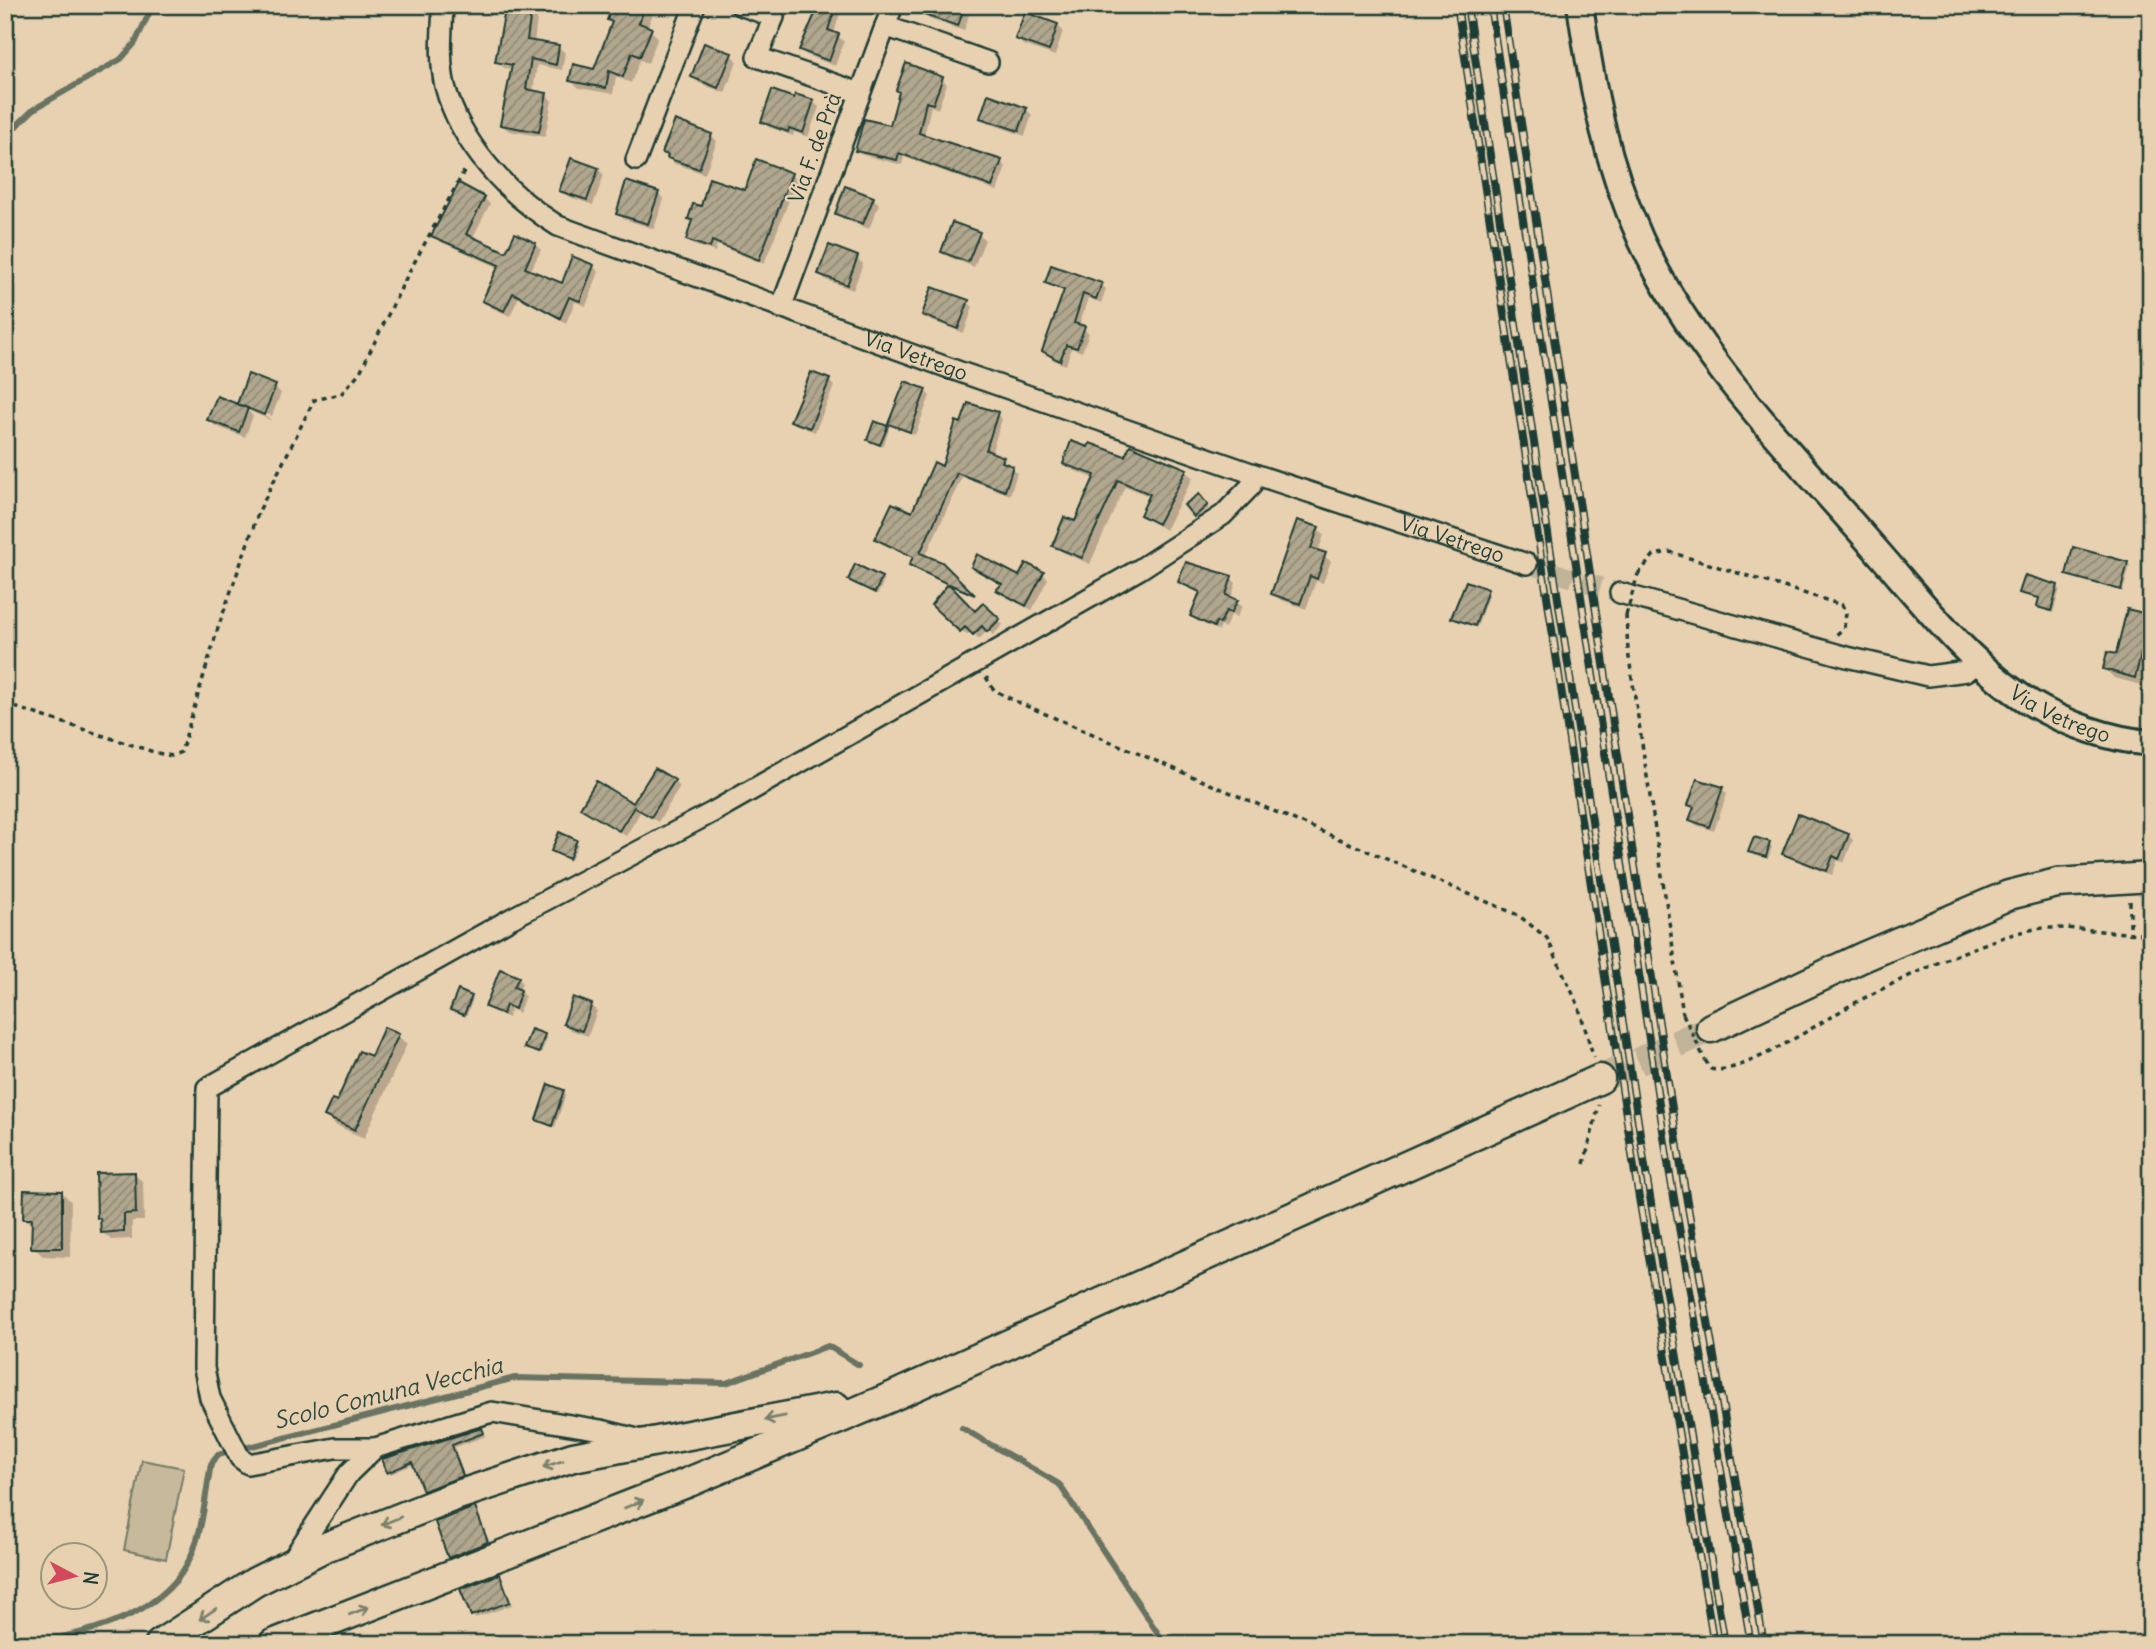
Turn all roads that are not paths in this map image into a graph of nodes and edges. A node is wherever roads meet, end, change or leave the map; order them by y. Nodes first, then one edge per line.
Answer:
1 (443, 5) edge
2 (695, 5) edge
3 (740, 5) edge
4 (893, 5) edge
5 (1580, 5) edge
6 (885, 26) junction
7 (988, 62) dead end
8 (860, 93) junction
9 (636, 160) dead end
10 (781, 307) junction
11 (1254, 474) junction
12 (1527, 564) tunnel mouth
13 (1620, 593) tunnel mouth
14 (1980, 662) junction
15 (2151, 744) edge
16 (2140, 877) edge
17 (1711, 1028) tunnel mouth
18 (1598, 1080) tunnel mouth
19 (891, 1397) junction
20 (649, 1442) junction
21 (375, 1448) junction
22 (289, 1565) junction
23 (160, 1644) edge
24 (273, 1644) edge

1 - 10 street, Via Vetrego
2 - 9 street
3 - 8 street
4 - 6 street, Via F. de Prà
5 - 14 main road, Via Vetrego
6 - 7 street
6 - 8 street, Via F. de Prà
8 - 10 street, Via F. de Prà
10 - 11 street, Via Vetrego
11 - 12 street, Via Vetrego
11 - 21 street
13 - 14 street
14 - 15 main road, Via Vetrego
16 - 17 highway
18 - 19 highway
19 -> 20 highway
24 -> 19 highway
20 - 21 street
20 -> 22 highway
21 - 22 street
22 -> 23 highway

